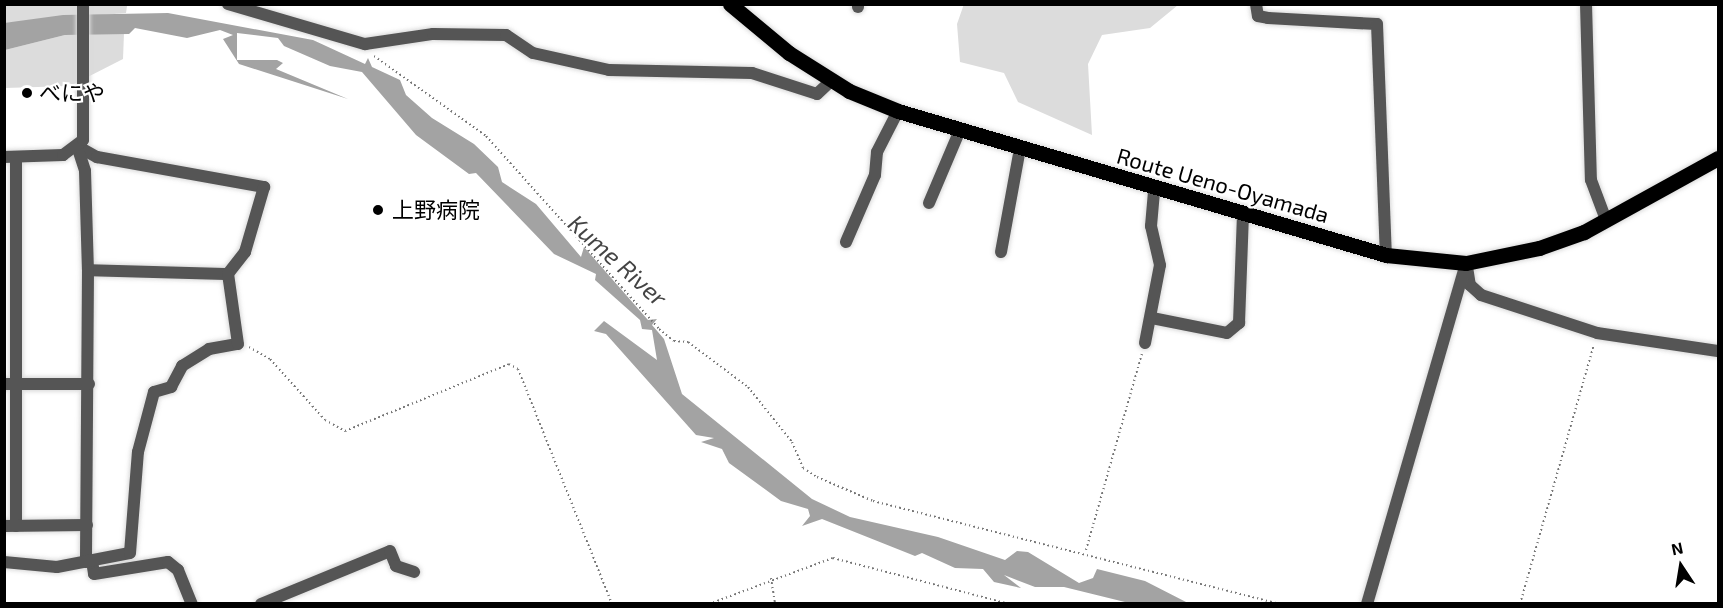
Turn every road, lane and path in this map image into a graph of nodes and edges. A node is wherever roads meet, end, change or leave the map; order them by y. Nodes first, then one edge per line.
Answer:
1 (83, 4) edge
2 (228, 4) edge
3 (730, 4) edge
4 (1256, 4) edge
5 (1586, 4) edge
6 (352, 41) junction
7 (832, 80) junction
8 (898, 111) junction
9 (960, 130) junction
10 (77, 146) junction
11 (1020, 148) junction
12 (10, 157) edge
13 (1719, 158) edge
14 (1154, 188) junction
15 (929, 203) dead end
16 (1243, 216) junction
17 (1606, 220) junction
18 (846, 242) dead end
19 (1001, 252) dead end
20 (1386, 255) junction
21 (1467, 263) junction
22 (88, 270) junction
23 (228, 274) junction
24 (1152, 318) junction
25 (1597, 333) junction
26 (1145, 343) joint
27 (238, 344) junction
28 (1719, 351) edge
29 (4, 384) edge
30 (18, 384) junction
31 (89, 384) junction
32 (87, 525) junction
33 (10, 526) edge
34 (1086, 550) junction
35 (89, 561) junction
36 (4, 562) edge
37 (414, 572) dead end
38 (771, 578) junction
39 (192, 603) edge
40 (261, 603) edge
41 (612, 603) edge
42 (709, 603) edge
43 (775, 603) edge
44 (1008, 603) edge
45 (1280, 603) edge
46 (1367, 603) edge
47 (1520, 603) edge

1 - 10 street
2 - 6 street
3 - 7 main road, Route Ueno-Oyamada
4 - 20 street
5 - 17 street
6 - 7 street
6 - 34 path
7 - 8 main road, Route Ueno-Oyamada
8 - 9 main road, Route Ueno-Oyamada
8 - 18 street
9 - 11 main road, Route Ueno-Oyamada
9 - 15 street
10 - 12 street
10 - 22 street
10 - 23 street
11 - 14 main road, Route Ueno-Oyamada
11 - 19 street
12 - 30 street
13 - 17 main road, Route Ueno-Oyamada
14 - 16 main road, Route Ueno-Oyamada
14 - 24 street
16 - 20 main road, Route Ueno-Oyamada
16 - 24 street
17 - 21 main road, Route Ueno-Oyamada
20 - 21 main road, Route Ueno-Oyamada
21 - 25 street
21 - 46 street
22 - 23 street
22 - 31 street
23 - 27 street
24 - 26 street
25 - 28 street
25 - 47 path
26 - 34 path
27 - 35 street
27 - 41 path
29 - 30 street
30 - 31 street
30 - 33 street
31 - 32 street
32 - 33 street
32 - 35 street
34 - 45 path
35 - 36 street
35 - 39 street
37 - 40 street
38 - 42 path
38 - 43 path
38 - 44 path

